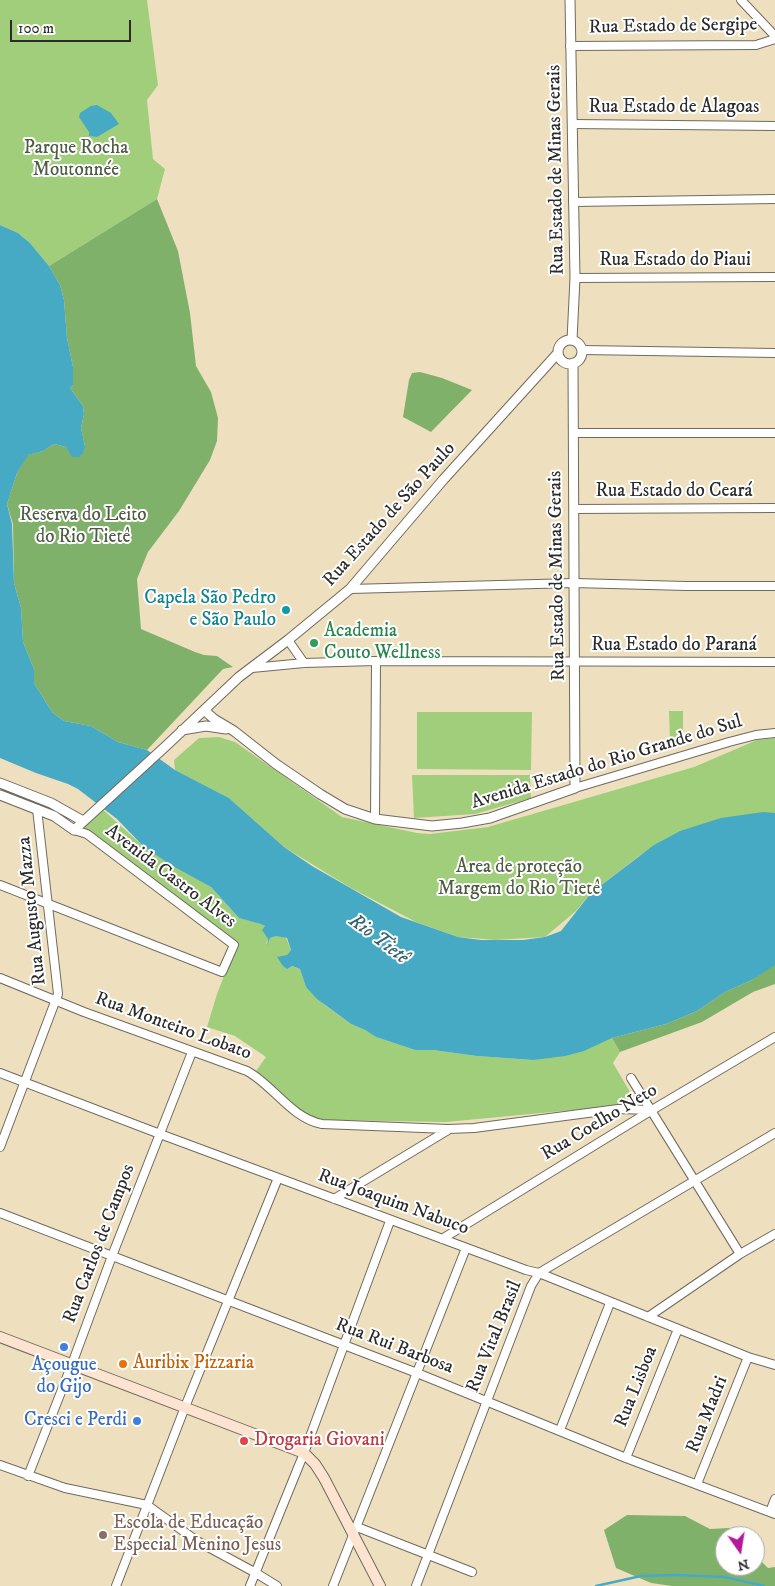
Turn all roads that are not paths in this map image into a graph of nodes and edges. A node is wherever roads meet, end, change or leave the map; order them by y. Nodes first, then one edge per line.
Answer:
1 (570, 0) edge
2 (741, 0) edge
3 (775, 37) edge
4 (570, 46) junction
5 (572, 124) junction
6 (775, 126) edge
7 (775, 199) edge
8 (573, 202) junction
9 (775, 277) edge
10 (575, 278) junction
11 (572, 340) junction
12 (582, 350) junction
13 (558, 353) junction
14 (775, 353) edge
15 (573, 363) junction
16 (775, 432) edge
17 (573, 433) junction
18 (775, 508) edge
19 (574, 509) junction
20 (574, 583) junction
21 (775, 586) edge
22 (350, 589) junction
23 (288, 640) junction
24 (376, 661) junction
25 (576, 662) junction
26 (775, 662) edge
27 (304, 663) junction
28 (252, 668) junction
29 (202, 712) junction
30 (207, 726) junction
31 (182, 730) junction
32 (234, 731) junction
33 (775, 733) edge
34 (0, 783) edge
35 (575, 788) junction
36 (0, 795) edge
37 (38, 809) junction
38 (375, 819) junction
39 (83, 821) junction
40 (74, 830) junction
41 (87, 834) junction
42 (0, 885) edge
43 (47, 903) junction
44 (0, 978) edge
45 (57, 1001) junction
46 (775, 1037) edge
47 (192, 1052) junction
48 (0, 1073) edge
49 (631, 1078) dead end
50 (25, 1082) junction
51 (652, 1110) junction
52 (448, 1130) junction
53 (775, 1133) edge
54 (160, 1134) junction
55 (0, 1147) edge
56 (278, 1178) junction
57 (696, 1180) junction
58 (334, 1199) junction
59 (0, 1214) edge
60 (390, 1221) junction
61 (775, 1234) edge
62 (442, 1239) junction
63 (466, 1248) junction
64 (740, 1254) junction
65 (112, 1256) junction
66 (539, 1273) junction
67 (228, 1301) junction
68 (610, 1303) junction
69 (648, 1317) junction
70 (678, 1329) junction
71 (0, 1337) edge
72 (344, 1345) junction
73 (748, 1357) junction
74 (72, 1364) junction
75 (775, 1366) edge
76 (417, 1373) junction
77 (486, 1400) junction
78 (185, 1406) junction
79 (560, 1430) junction
80 (304, 1453) junction
81 (626, 1458) junction
82 (0, 1465) edge
83 (28, 1476) junction
84 (697, 1484) junction
85 (775, 1499) edge
86 (148, 1505) junction
87 (772, 1513) edge
88 (355, 1532) junction
89 (428, 1556) junction
90 (472, 1572) dead end
91 (256, 1573) junction
92 (116, 1586) edge
93 (250, 1586) edge
94 (277, 1586) edge
95 (333, 1586) edge
96 (380, 1586) edge
97 (416, 1586) edge

1 - 4 street, Rua Estado de Minas Gerais
2 - 3 street
3 - 4 street, Rua Estado de Sergipe
4 - 5 street, Rua Estado de Minas Gerais
5 - 6 street, Rua Estado de Alagoas
5 - 8 street, Rua Estado de Minas Gerais
7 - 8 street
8 - 10 street, Rua Estado de Minas Gerais
9 - 10 street, Rua Estado do Piaui
10 - 11 street, Rua Estado de Minas Gerais
11 - 12 street
11 - 13 street
12 - 14 street
12 - 15 street
13 - 15 street
13 - 22 street, Rua Estado de São Paulo
15 - 17 street, Rua Estado de Minas Gerais
16 - 17 street
17 - 19 street, Rua Estado de Minas Gerais
18 - 19 street, Rua Estado do Ceará
19 - 20 street, Rua Estado de Minas Gerais
20 - 21 street
20 - 22 street
20 - 25 street, Rua Estado de Minas Gerais
22 - 23 street, Rua Estado de São Paulo
23 - 27 street
23 - 28 street, Rua Estado de São Paulo
24 - 25 street, Rua Estado do Paraná
24 - 27 street, Rua Estado do Paraná
24 - 38 street
25 - 26 street, Rua Estado do Paraná
25 - 35 street, Rua Estado de Minas Gerais
27 - 28 street, Rua Estado do Paraná
28 - 29 street, Rua Estado de São Paulo
29 - 30 street
29 - 31 street, Rua Estado de São Paulo
29 - 32 street, Avenida Estado do Rio Grande do Sul
30 - 31 street, Avenida Estado do Rio Grande do Sul
30 - 32 street, Avenida Estado do Rio Grande do Sul
31 - 39 street, Rua Estado de São Paulo
32 - 38 street, Avenida Estado do Rio Grande do Sul
33 - 35 street, Avenida Estado do Rio Grande do Sul
34 - 39 street, Avenida Castro Alves
35 - 38 street, Avenida Estado do Rio Grande do Sul
36 - 37 street, Avenida Castro Alves
37 - 40 street, Avenida Castro Alves
37 - 43 street, Rua Augusto Mazza
39 - 40 street, Rua Estado de São Paulo
39 - 41 street, Avenida Castro Alves
40 - 41 street, Avenida Castro Alves
41 - 43 street, Avenida Castro Alves
42 - 43 street
43 - 45 street, Rua Augusto Mazza
44 - 45 street, Rua Monteiro Lobato
45 - 47 street, Rua Monteiro Lobato
45 - 50 street, Rua Augusto Mazza
46 - 51 street, Rua Coelho Neto
47 - 52 street, Rua Monteiro Lobato
47 - 54 street, Rua Carlos de Campos
48 - 50 street, Rua Joaquim Nabuco
49 - 51 street
50 - 54 street, Rua Joaquim Nabuco
50 - 55 street, Rua Augusto Mazza
51 - 52 street, Rua Monteiro Lobato
51 - 57 street
51 - 62 street, Rua Coelho Neto
52 - 58 street
53 - 57 street, Rua Vital Brasil
54 - 56 street, Rua Joaquim Nabuco
54 - 65 street, Rua Carlos de Campos
56 - 58 street, Rua Joaquim Nabuco
56 - 67 street
57 - 64 street
57 - 66 street, Rua Vital Brasil
58 - 60 street, Rua Joaquim Nabuco
59 - 65 street, Rua Rui Barbosa
60 - 62 street, Rua Joaquim Nabuco
60 - 72 street
61 - 64 street
62 - 63 street, Rua Joaquim Nabuco
63 - 66 street, Rua Joaquim Nabuco
63 - 76 street
64 - 69 street
65 - 67 street, Rua Rui Barbosa
65 - 74 street, Rua Carlos de Campos
66 - 68 street, Rua Joaquim Nabuco
66 - 77 street, Rua Vital Brasil
67 - 72 street, Rua Rui Barbosa
67 - 78 street
68 - 69 street, Rua Joaquim Nabuco
68 - 79 street
69 - 70 street, Rua Joaquim Nabuco
70 - 73 street, Rua Joaquim Nabuco
70 - 81 street, Rua Lisboa
71 - 74 main road
72 - 76 street, Rua Rui Barbosa
72 - 80 street
73 - 75 street, Rua Joaquim Nabuco
73 - 84 street, Rua Madri
74 - 78 main road
74 - 83 street, Rua Carlos de Campos
76 - 77 street, Rua Rui Barbosa
76 - 88 street
77 - 79 street, Rua Rui Barbosa
77 - 89 street, Rua Vital Brasil
78 - 80 main road
78 - 86 street
79 - 81 street, Rua Rui Barbosa
80 - 88 main road
80 - 91 street
81 - 84 street, Rua Rui Barbosa
82 - 83 street
83 - 86 street
84 - 87 street, Rua Rui Barbosa
85 - 87 street
86 - 91 street
86 - 92 street
88 - 89 street
88 - 95 street
88 - 96 main road
89 - 90 street
89 - 97 street, Rua Vital Brasil
91 - 93 street
91 - 94 street

